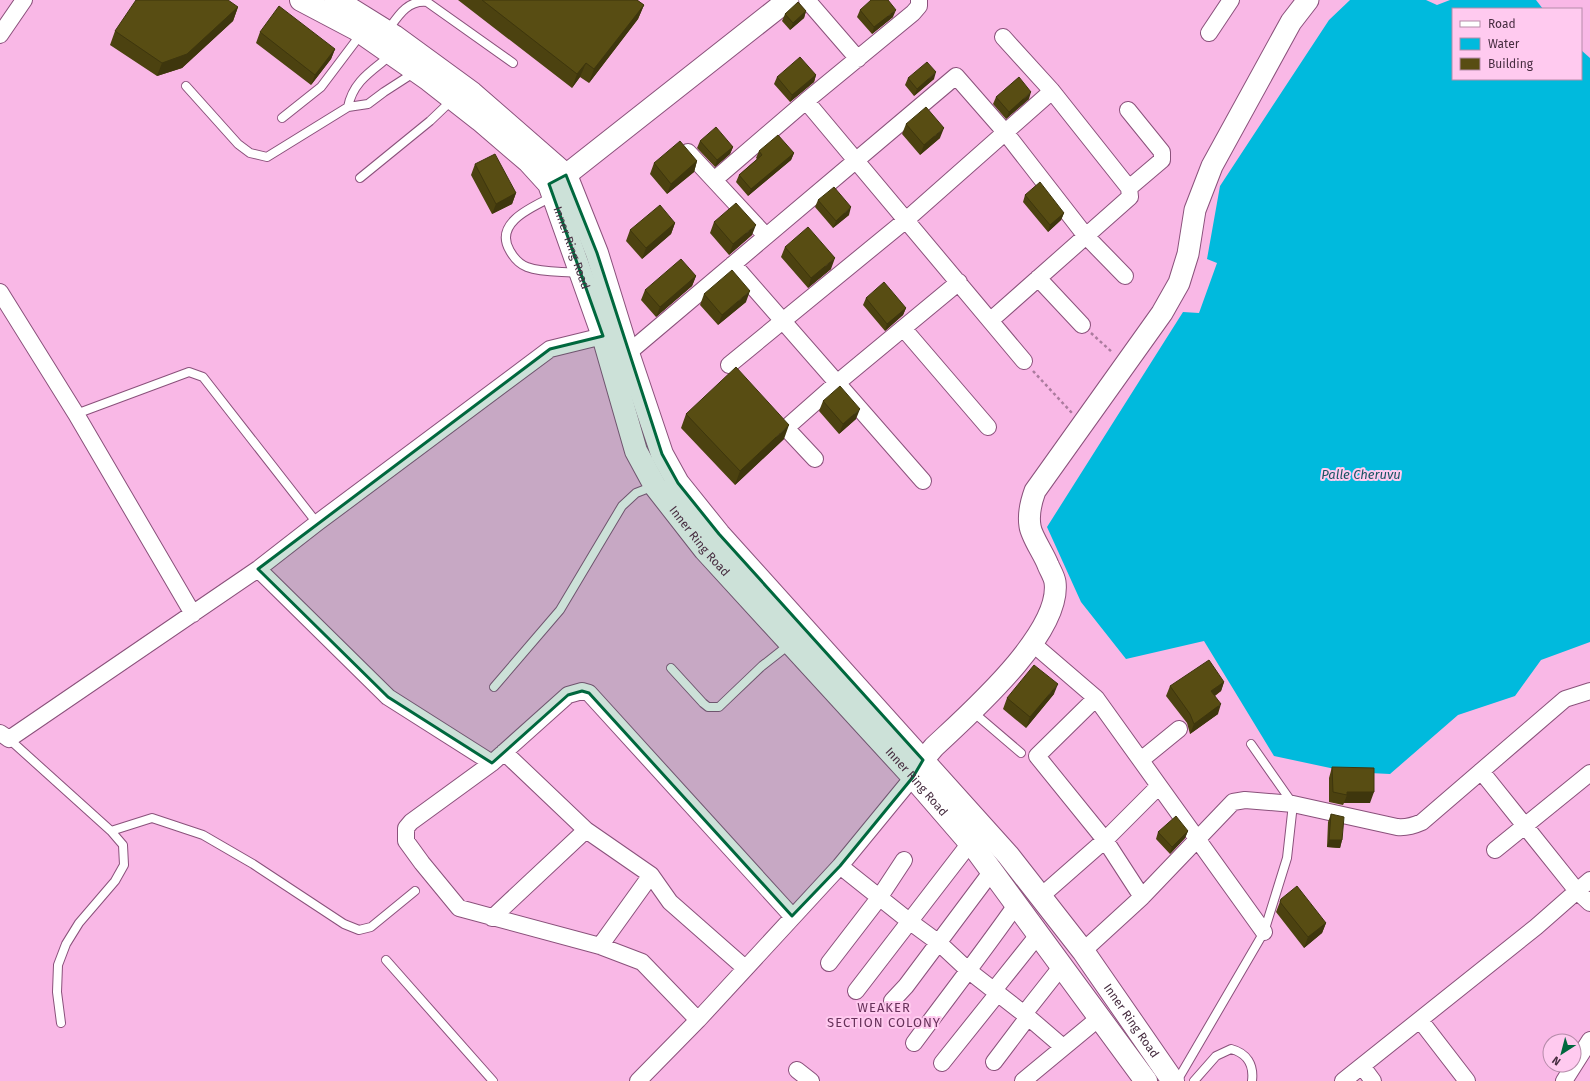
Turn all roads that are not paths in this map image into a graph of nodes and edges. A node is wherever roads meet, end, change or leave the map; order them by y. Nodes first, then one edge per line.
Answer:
1 (24, 0) edge
2 (301, 0) edge
3 (336, 0) edge
4 (788, 0) edge
5 (807, 0) edge
6 (919, 0) edge
7 (1231, 0) edge
8 (1308, 0) edge
9 (3, 30) edge
10 (387, 31) junction
11 (361, 33) junction
12 (1209, 33) dead end
13 (1003, 37) dead end
14 (392, 54) junction
15 (858, 59) junction
16 (513, 63) dead end
17 (422, 65) junction
18 (186, 86) dead end
19 (1052, 91) junction
20 (454, 99) junction
21 (806, 101) junction
22 (348, 107) junction
23 (1128, 110) dead end
24 (282, 118) dead end
25 (1005, 132) junction
26 (688, 152) edge
27 (856, 160) junction
28 (360, 178) dead end
29 (714, 180) junction
30 (556, 185) junction
31 (1129, 188) junction
32 (906, 220) junction
33 (1085, 235) junction
34 (766, 236) junction
35 (733, 264) junction
36 (580, 273) junction
37 (1125, 276) dead end
38 (1038, 278) junction
39 (959, 282) junction
40 (0, 292) edge
41 (991, 320) junction
42 (782, 323) junction
43 (1082, 325) road end
44 (903, 328) junction
45 (603, 336) junction
46 (628, 353) junction
47 (1024, 361) road end
48 (729, 365) dead end
49 (837, 383) junction
50 (76, 414) junction
51 (988, 427) dead end
52 (815, 459) dead end
53 (923, 482) dead end
54 (655, 486) junction
55 (317, 523) junction
56 (258, 569) junction
57 (193, 614) junction
58 (1032, 643) junction
59 (790, 644) junction
60 (671, 668) dead end
61 (494, 687) dead end
62 (1590, 691) edge
63 (1096, 698) junction
64 (972, 712) junction
65 (1179, 729) dead end
66 (4, 736) edge
67 (1251, 744) dead end
68 (504, 752) junction
69 (1021, 753) dead end
70 (1141, 760) junction
71 (492, 763) junction
72 (918, 768) junction
73 (1481, 771) junction
74 (1590, 773) edge
75 (1159, 786) junction
76 (1293, 804) junction
77 (1524, 826) junction
78 (586, 830) junction
79 (111, 831) junction
80 (1105, 840) junction
81 (1198, 840) junction
82 (970, 843) junction
83 (1495, 850) dead end
84 (904, 860) dead end
85 (840, 866) junction
86 (992, 871) junction
87 (651, 875) junction
88 (1590, 880) edge
89 (415, 891) dead end
90 (1577, 892) junction
91 (1040, 897) junction
92 (1142, 897) junction
93 (879, 898) junction
94 (1590, 903) edge
95 (1016, 905) junction
96 (792, 916) junction
97 (492, 918) junction
98 (909, 921) junction
99 (1264, 932) junction
100 (1038, 935) junction
101 (939, 943) junction
102 (600, 946) junction
103 (1083, 951) junction
104 (386, 960) dead end
105 (829, 963) dead end
106 (1062, 967) junction
107 (745, 968) junction
108 (969, 971) junction
109 (856, 991) dead end
110 (996, 992) junction
111 (892, 1001) dead end
112 (1026, 1016) junction
113 (1099, 1018) junction
114 (698, 1020) junction
115 (1420, 1020) junction
116 (61, 1023) dead end
117 (914, 1043) dead end
118 (1063, 1047) junction
119 (1588, 1048) edge
120 (942, 1062) dead end
121 (994, 1062) dead end
122 (1362, 1066) junction
123 (797, 1070) dead end
124 (494, 1081) edge
125 (638, 1081) edge
126 (811, 1081) edge
127 (1023, 1081) edge
128 (1146, 1081) edge
129 (1173, 1081) edge
130 (1178, 1081) edge
131 (1194, 1081) edge
132 (1252, 1081) edge
133 (1343, 1081) edge
134 (1373, 1081) edge
135 (1467, 1081) edge
136 (1564, 1081) edge

1 - 9 street
2 - 11 highway, Inner Ring Road
3 - 10 highway, Inner Ring Road
4 - 30 street
5 - 15 street
6 - 15 street
7 - 12 street
8 - 58 street
10 - 16 lane
10 - 17 highway, Inner Ring Road
11 - 14 highway, Inner Ring Road
11 - 24 lane
13 - 19 street
14 - 17 highway, Inner Ring Road
14 - 22 lane
15 - 21 street
17 - 20 highway, Inner Ring Road
17 - 22 lane
17 - 30 highway, Inner Ring Road
18 - 22 lane
19 - 25 street
19 - 31 street
20 - 28 lane
20 - 30 highway, Inner Ring Road
21 - 27 street
21 - 29 street
23 - 31 street
25 - 27 street
25 - 32 street
25 - 33 street
26 - 29 street
27 - 32 street
27 - 34 street
29 - 34 street
30 - 36 highway, Inner Ring Road
30 - 36 lane
30 - 46 highway, Inner Ring Road
31 - 33 street
32 - 39 street
32 - 42 street
33 - 37 street
33 - 38 street
34 - 35 street
35 - 42 street
35 - 46 street
36 - 45 highway, Inner Ring Road
38 - 41 street
38 - 43 street
39 - 41 street
39 - 44 street
40 - 50 street
41 - 47 street
42 - 48 street
42 - 49 street
44 - 49 street
44 - 51 street
45 - 46 street
45 - 54 highway, Inner Ring Road
45 - 55 street
46 - 72 highway, Inner Ring Road
49 - 52 street
49 - 53 street
50 - 55 lane
50 - 57 street
54 - 59 highway, Inner Ring Road
54 - 61 lane
55 - 56 street
56 - 57 street
56 - 71 street
57 - 66 street
58 - 63 street
58 - 64 street
59 - 60 lane
59 - 72 highway, Inner Ring Road
62 - 73 street
63 - 70 street
63 - 80 street
64 - 69 lane
64 - 72 street
65 - 70 street
66 - 79 lane
67 - 76 lane
68 - 71 street
68 - 78 street
68 - 96 street
70 - 75 street
71 - 97 street
72 - 82 highway, Inner Ring Road
72 - 85 street
72 - 91 highway, Inner Ring Road
73 - 76 street
73 - 77 street
74 - 77 street
75 - 80 street
75 - 81 street
76 - 81 street
76 - 99 lane
77 - 83 street
77 - 90 street
78 - 87 street
78 - 97 street
79 - 89 lane
79 - 116 lane
80 - 91 street
80 - 92 street
81 - 92 street
81 - 99 street
82 - 86 highway, Inner Ring Road
82 - 98 street
84 - 93 street
85 - 93 street
85 - 96 street
86 - 95 highway, Inner Ring Road
86 - 101 street
87 - 102 street
87 - 107 street
88 - 90 street
90 - 94 street
90 - 115 street
91 - 103 highway, Inner Ring Road
92 - 103 street
93 - 98 street
93 - 105 street
95 - 100 highway, Inner Ring Road
95 - 108 street
96 - 107 street
97 - 102 street
98 - 101 street
98 - 109 street
99 - 130 lane
100 - 106 highway, Inner Ring Road
100 - 110 street
101 - 108 street
101 - 111 street
102 - 114 street
103 - 129 highway, Inner Ring Road
104 - 124 lane
106 - 112 street
106 - 113 highway, Inner Ring Road
107 - 114 street
108 - 110 street
108 - 117 street
110 - 112 street
110 - 120 street
112 - 118 street
112 - 121 street
113 - 118 street
113 - 128 highway, Inner Ring Road
114 - 125 street
115 - 122 street
115 - 135 street
118 - 127 street
119 - 136 street
122 - 133 street
122 - 134 street
123 - 126 street
131 - 132 lane

